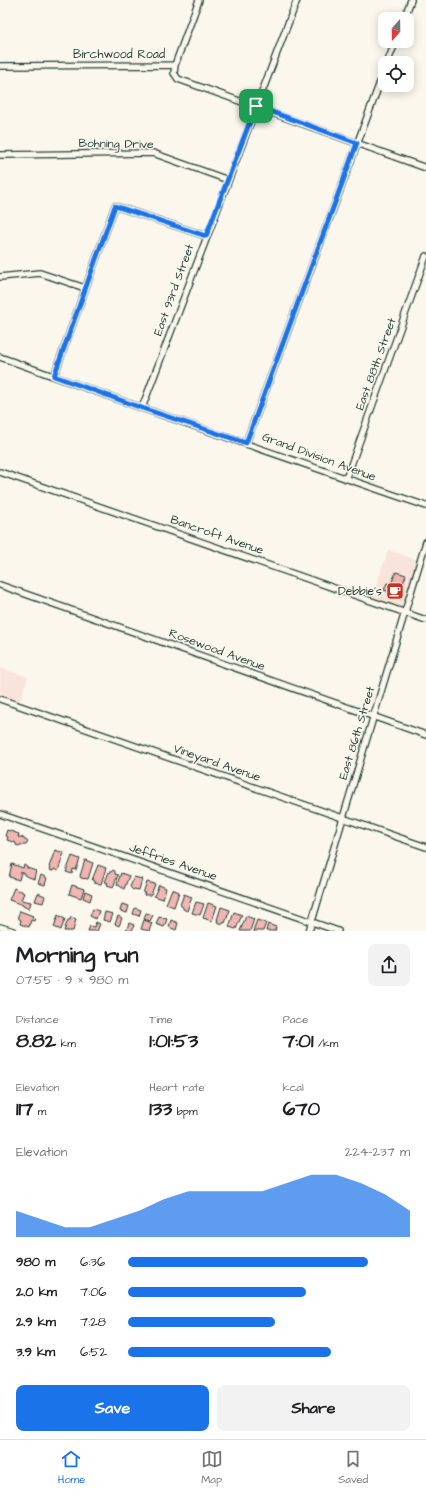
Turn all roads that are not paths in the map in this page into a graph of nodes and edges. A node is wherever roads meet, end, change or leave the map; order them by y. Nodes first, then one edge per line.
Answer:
1 (199, 0) edge
2 (297, 0) edge
3 (411, 0) edge
4 (407, 12) edge
5 (175, 65) junction
6 (0, 66) edge
7 (378, 88) edge
8 (256, 106) junction
9 (357, 143) junction
10 (0, 155) edge
11 (426, 168) edge
12 (228, 180) junction
13 (206, 236) junction
14 (426, 256) edge
15 (0, 277) edge
16 (86, 288) junction
17 (0, 357) edge
18 (54, 376) junction
19 (142, 408) junction
20 (246, 443) junction
21 (0, 472) edge
22 (346, 479) junction
23 (426, 506) edge
24 (426, 542) edge
25 (0, 585) edge
26 (405, 612) junction
27 (426, 620) edge
28 (0, 699) edge
29 (374, 717) junction
30 (426, 735) edge
31 (0, 814) edge
32 (343, 818) junction
33 (426, 847) edge
34 (312, 922) junction
35 (0, 926) edge
36 (13, 931) edge
37 (309, 931) edge
38 (338, 931) edge

1 - 5 street
2 - 8 street, East 93rd Street
3 - 4 street
5 - 6 street, Birchwood Road
5 - 8 street, Birchwood Road
7 - 9 street
8 - 9 street, Birchwood Road
8 - 12 street, East 93rd Street
9 - 11 street, Birchwood Road
9 - 20 street
10 - 12 street, Bohning Drive
12 - 13 street, East 93rd Street
13 - 16 street
13 - 19 street, East 93rd Street
14 - 22 street, East 88th Street
15 - 16 street
16 - 18 street
17 - 18 street, Grand Division Avenue
18 - 19 street, Grand Division Avenue
19 - 20 street, Grand Division Avenue
20 - 22 street, Grand Division Avenue
21 - 26 street, Bancroft Avenue
22 - 23 street, Grand Division Avenue
24 - 26 street, East 86th Street
25 - 29 street, Rosewood Avenue
26 - 27 street, Bancroft Avenue
26 - 29 street, East 86th Street
28 - 32 street, Vineyard Avenue
29 - 30 street, Rosewood Avenue
29 - 32 street, East 86th Street
31 - 34 street, Jeffries Avenue
32 - 33 street, Vineyard Avenue
32 - 34 street, East 86th Street
34 - 37 street, East 86th Street
34 - 38 street, Jeffries Avenue
35 - 36 street

